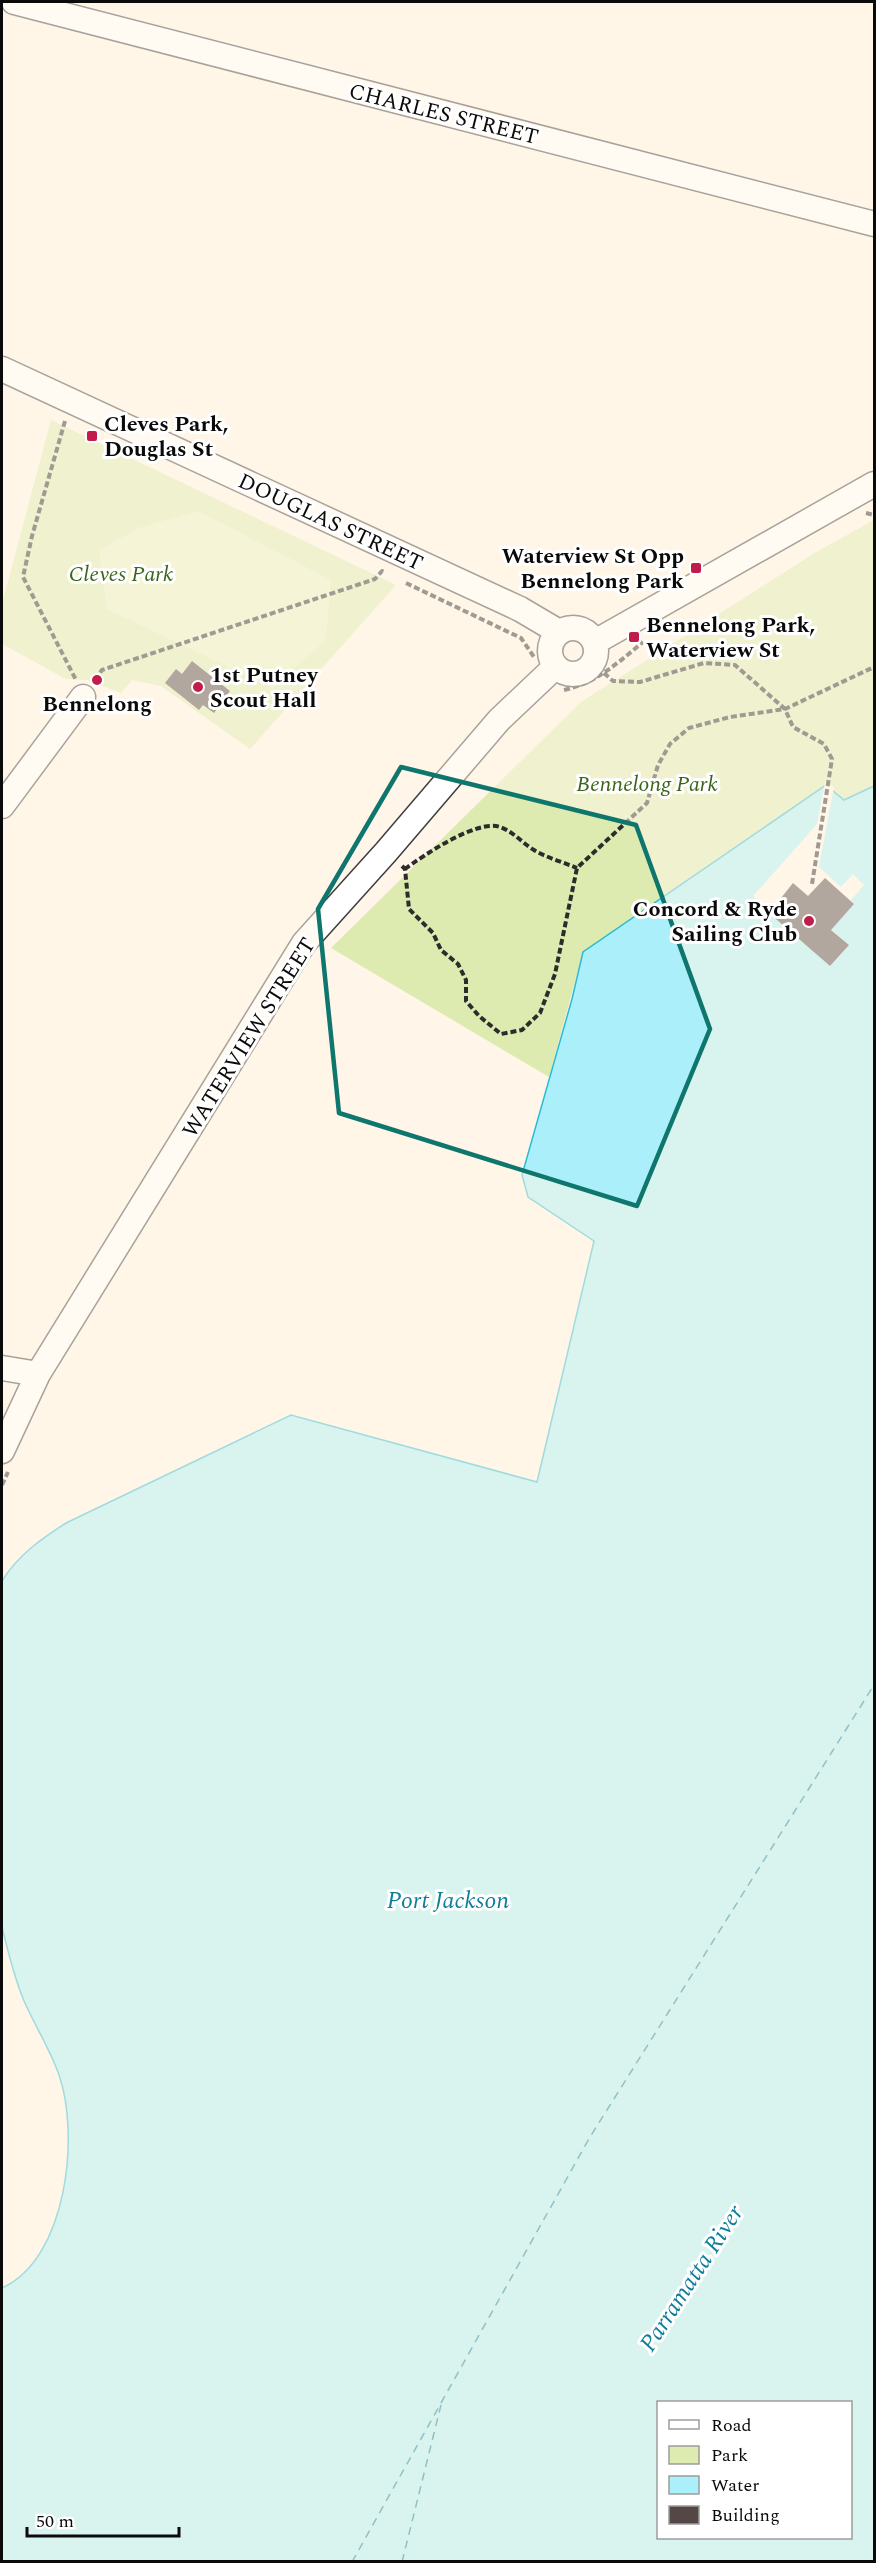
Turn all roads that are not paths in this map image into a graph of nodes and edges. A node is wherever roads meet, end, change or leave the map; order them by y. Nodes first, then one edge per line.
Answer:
1 (14, 2) edge
2 (874, 224) edge
3 (2, 369) edge
4 (874, 484) edge
5 (559, 632) junction
6 (595, 642) junction
7 (556, 681) junction
8 (83, 697) road end
9 (2, 806) edge
10 (2, 1368) edge
11 (38, 1374) junction
12 (7, 1457) edge

1 - 2 street, CHARLES STREET
3 - 5 street, DOUGLAS STREET
4 - 6 street
5 - 6 street
5 - 7 street
6 - 7 street
7 - 11 street, WATERVIEW STREET
8 - 9 street
10 - 11 street
11 - 12 street, WATERVIEW STREET

